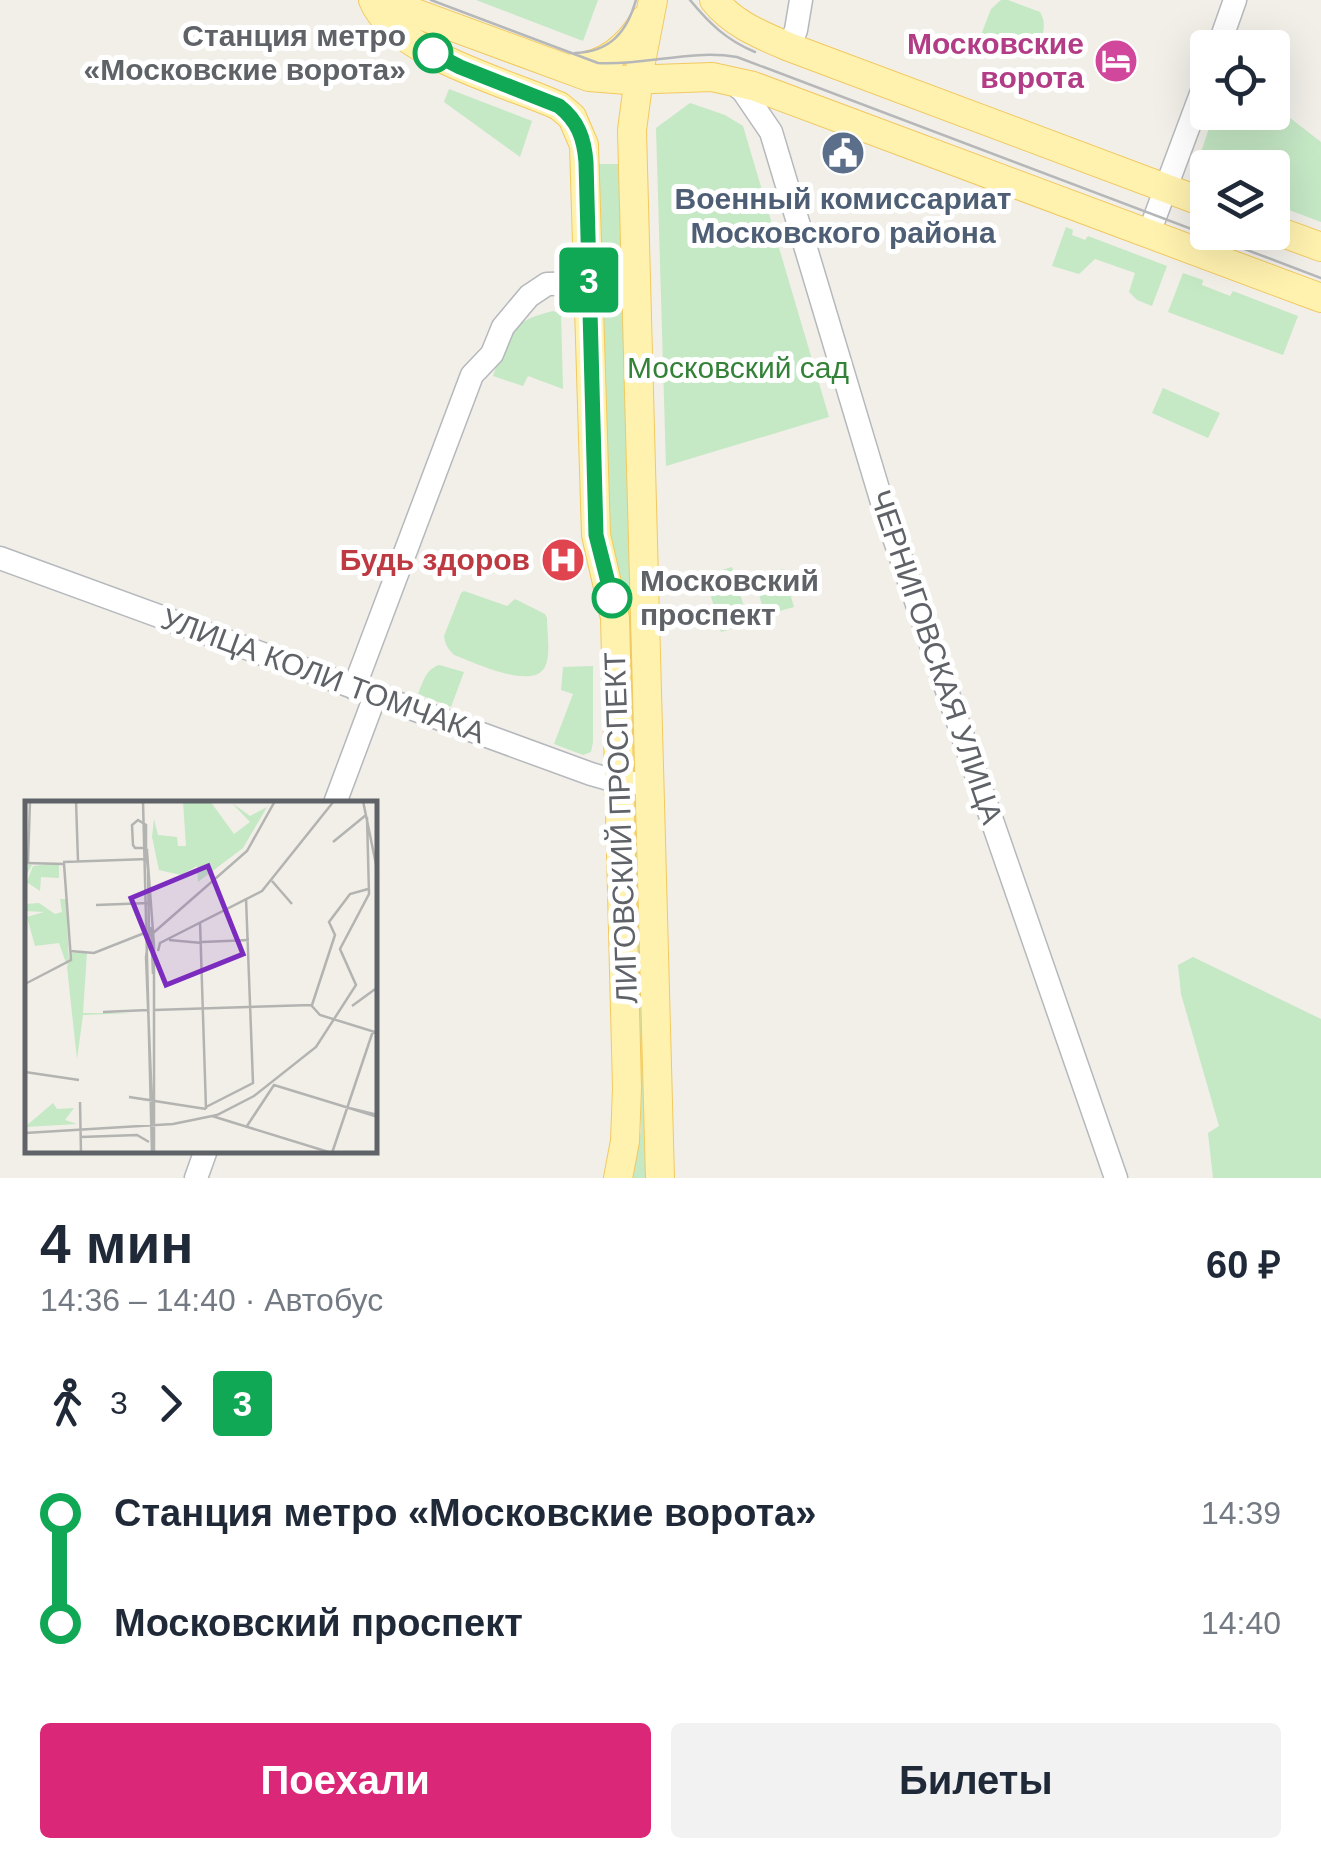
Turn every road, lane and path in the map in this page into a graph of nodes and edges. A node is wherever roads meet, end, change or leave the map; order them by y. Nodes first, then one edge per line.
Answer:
1 (373, 0) edge
2 (391, 0) edge
3 (714, 0) edge
4 (802, 0) edge
5 (1235, 0) edge
6 (652, 2) edge
7 (1224, 30) edge
8 (789, 47) junction
9 (552, 64) junction
10 (728, 79) junction
11 (638, 80) junction
12 (794, 100) junction
13 (1190, 123) edge
14 (771, 132) junction
15 (1166, 188) junction
16 (1190, 197) edge
17 (1149, 233) junction
18 (1290, 235) edge
19 (1321, 247) edge
20 (589, 283) junction
21 (1321, 298) edge
22 (0, 558) edge
23 (364, 692) junction
24 (619, 782) junction
25 (649, 784) junction
26 (336, 801) edge
27 (205, 1153) edge
28 (196, 1178) edge
29 (618, 1178) edge
30 (660, 1178) edge
31 (1116, 1178) edge

1 - 20 main road, ЛИГОВСКИЙ ПРОСПЕКТ
2 - 9 main road
3 - 8 main road
4 - 8 street
5 - 7 street
6 - 9 main road
6 - 11 main road, ЛИГОВСКИЙ ПРОСПЕКТ
8 - 15 main road
9 - 11 main road
10 - 11 main road
10 - 12 main road
10 - 14 street, ЧЕРНИГОВСКАЯ УЛИЦА
11 - 25 main road, ЛИГОВСКИЙ ПРОСПЕКТ
12 - 14 street
12 - 17 main road
13 - 15 street
14 - 31 street, ЧЕРНИГОВСКАЯ УЛИЦА
15 - 16 main road
15 - 17 street
17 - 21 main road
18 - 19 main road
20 - 23 street
20 - 24 main road, ЛИГОВСКИЙ ПРОСПЕКТ
22 - 23 street, УЛИЦА КОЛИ ТОМЧАКА
23 - 24 street, УЛИЦА КОЛИ ТОМЧАКА
23 - 26 street
24 - 25 street, УЛИЦА КОЛИ ТОМЧАКА
24 - 29 main road, ЛИГОВСКИЙ ПРОСПЕКТ
25 - 30 main road, ЛИГОВСКИЙ ПРОСПЕКТ
27 - 28 street

